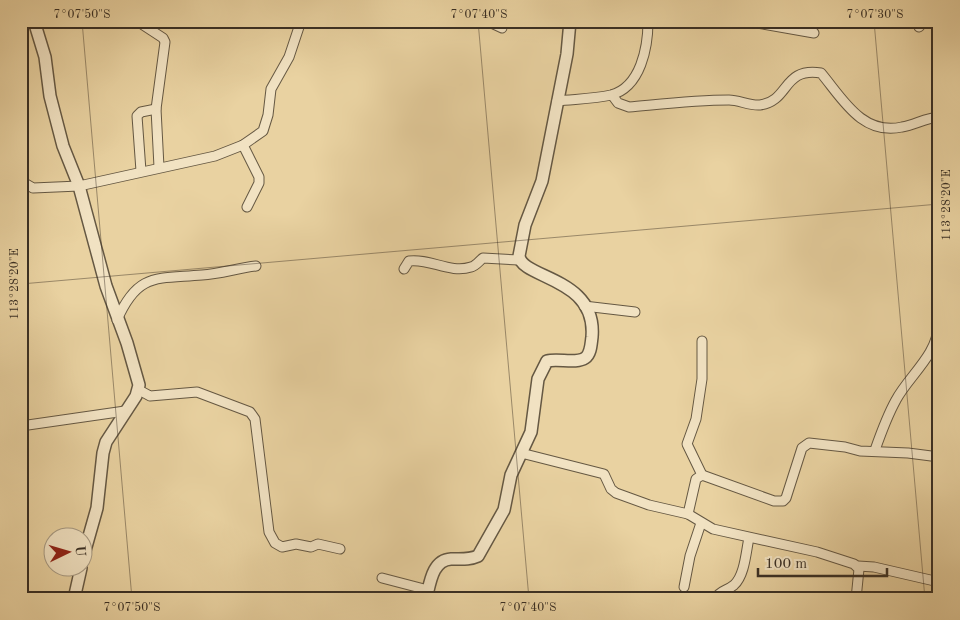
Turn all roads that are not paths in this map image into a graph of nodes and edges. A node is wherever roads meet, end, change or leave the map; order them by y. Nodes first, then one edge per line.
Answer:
1 (34, 21) edge
2 (138, 21) edge
3 (301, 21) edge
4 (487, 21) edge
5 (570, 21) edge
6 (648, 21) edge
7 (706, 21) edge
8 (934, 21) edge
9 (939, 25) edge
10 (502, 28) dead end
11 (814, 33) dead end
12 (612, 95) junction
13 (557, 101) junction
14 (156, 110) junction
15 (939, 117) edge
16 (244, 145) junction
17 (158, 168) junction
18 (141, 172) junction
19 (21, 181) edge
20 (79, 186) junction
21 (247, 207) dead end
22 (520, 260) junction
23 (256, 266) dead end
24 (404, 269) dead end
25 (584, 306) junction
26 (635, 312) dead end
27 (117, 320) junction
28 (938, 326) dead end
29 (702, 341) dead end
30 (139, 390) junction
31 (126, 410) junction
32 (21, 426) edge
33 (875, 450) junction
34 (521, 453) junction
35 (939, 457) edge
36 (702, 475) junction
37 (688, 514) junction
38 (701, 523) junction
39 (91, 528) edge
40 (749, 538) junction
41 (340, 549) dead end
42 (858, 566) junction
43 (79, 578) edge
44 (382, 578) dead end
45 (939, 582) edge
46 (684, 587) dead end
47 (427, 595) edge
48 (74, 599) edge
49 (715, 599) edge
50 (856, 599) edge

1 - 20 street
2 - 14 street
3 - 16 street
4 - 10 street
5 - 13 street
6 - 12 street
7 - 11 street
8 - 9 street
12 - 13 street
12 - 15 street
13 - 22 street
14 - 17 street
14 - 18 street
16 - 17 street
16 - 21 street
17 - 18 street
18 - 20 street
19 - 20 street
20 - 27 street
22 - 24 street
22 - 25 street
23 - 27 street
25 - 26 street
25 - 34 street
27 - 30 street
28 - 33 street
29 - 36 street
30 - 31 street
30 - 41 street
31 - 32 street
31 - 39 street
33 - 35 street
33 - 36 street
34 - 37 street
34 - 47 street
36 - 37 street
37 - 38 street
38 - 40 street
38 - 46 street
40 - 42 street
40 - 49 street
42 - 45 street
42 - 50 street
43 - 48 street
44 - 47 street

